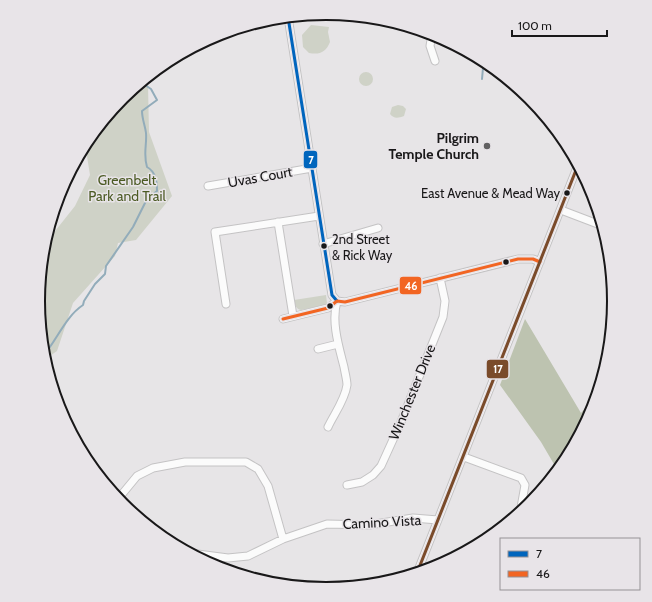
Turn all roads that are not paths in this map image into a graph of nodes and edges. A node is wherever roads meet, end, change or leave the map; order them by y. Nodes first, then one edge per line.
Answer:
1 (289, 22) edge
2 (431, 40) edge
3 (435, 62) dead end
4 (312, 168) junction
5 (575, 172) edge
6 (208, 186) dead end
7 (561, 210) junction
8 (319, 216) junction
9 (278, 222) junction
10 (596, 223) edge
11 (378, 228) dead end
12 (323, 244) junction
13 (540, 262) junction
14 (440, 278) junction
15 (337, 301) junction
16 (226, 304) dead end
17 (293, 316) junction
18 (283, 319) dead end
19 (338, 344) junction
20 (318, 349) dead end
21 (328, 427) dead end
22 (464, 457) junction
23 (348, 485) dead end
24 (122, 494) edge
25 (522, 503) edge
26 (438, 520) junction
27 (283, 539) junction
28 (206, 555) edge
29 (420, 566) edge

1 - 4 street
2 - 3 street
4 - 6 street, Uvas Court
4 - 8 street
5 - 7 street
7 - 10 street
7 - 13 street
8 - 9 street
8 - 12 street
9 - 16 street
9 - 17 street
11 - 12 street
12 - 15 street
13 - 14 street
13 - 22 street
14 - 15 street
14 - 23 street, Winchester Drive
15 - 17 street
15 - 19 street
17 - 18 street
19 - 20 street
19 - 21 street
22 - 25 street
22 - 26 street
24 - 27 street
26 - 27 street, Camino Vista
26 - 29 street
27 - 28 street, Camino Vista

